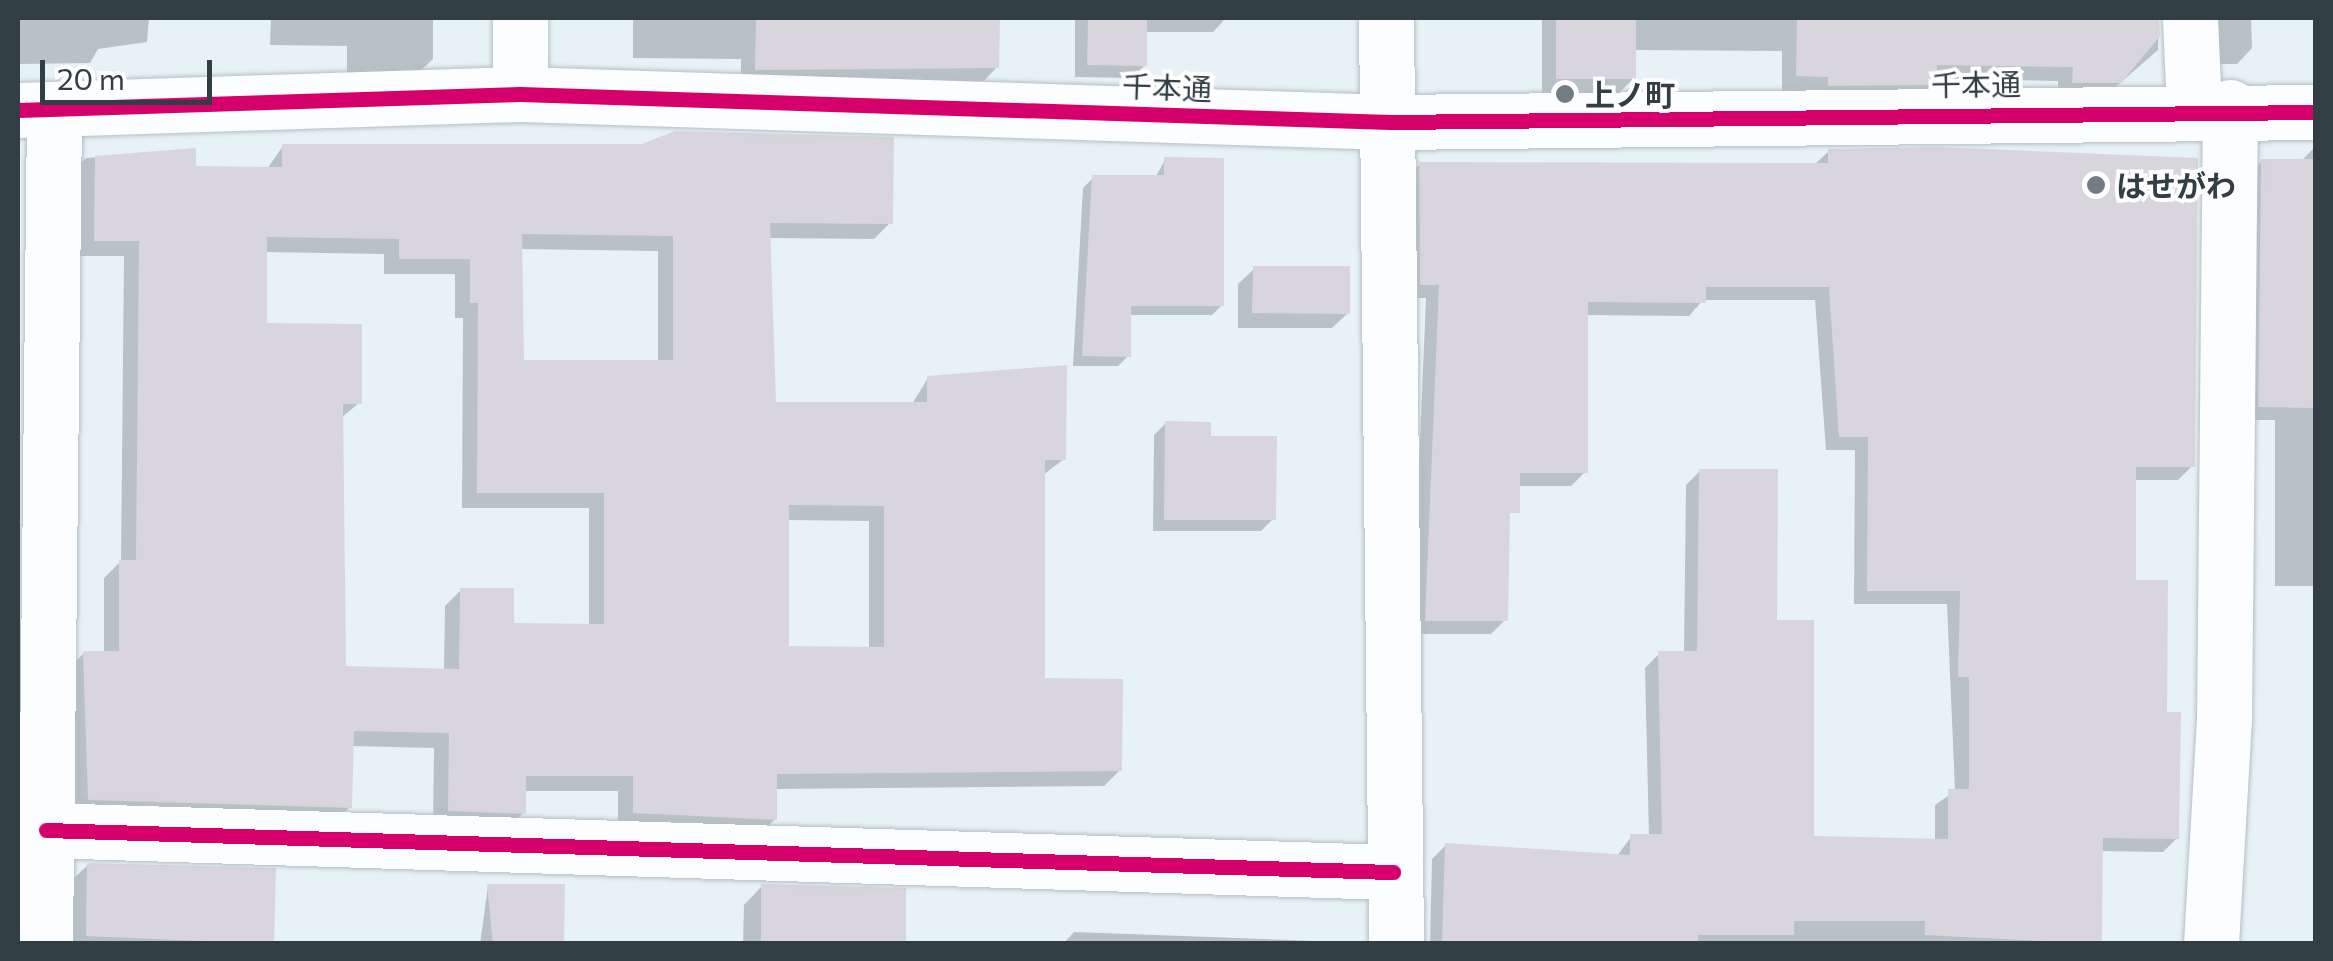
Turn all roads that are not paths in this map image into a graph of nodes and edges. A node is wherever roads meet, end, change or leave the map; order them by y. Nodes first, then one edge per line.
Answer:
1 (520, 18) edge
2 (1386, 18) edge
3 (2190, 18) edge
4 (520, 94) junction
5 (2212, 107) junction
6 (36, 110) edge
7 (2316, 112) edge
8 (1390, 122) junction
9 (46, 830) junction
10 (1393, 872) junction
11 (45, 944) edge
12 (1396, 944) edge
13 (2211, 944) edge

1 - 4 street
2 - 8 street
3 - 5 street
4 - 6 street, 千本通
4 - 8 street, 千本通
5 - 7 street, 千本通
5 - 8 street, 千本通
5 - 13 street
6 - 9 street
8 - 10 street
9 - 10 street
9 - 11 street
10 - 12 street

